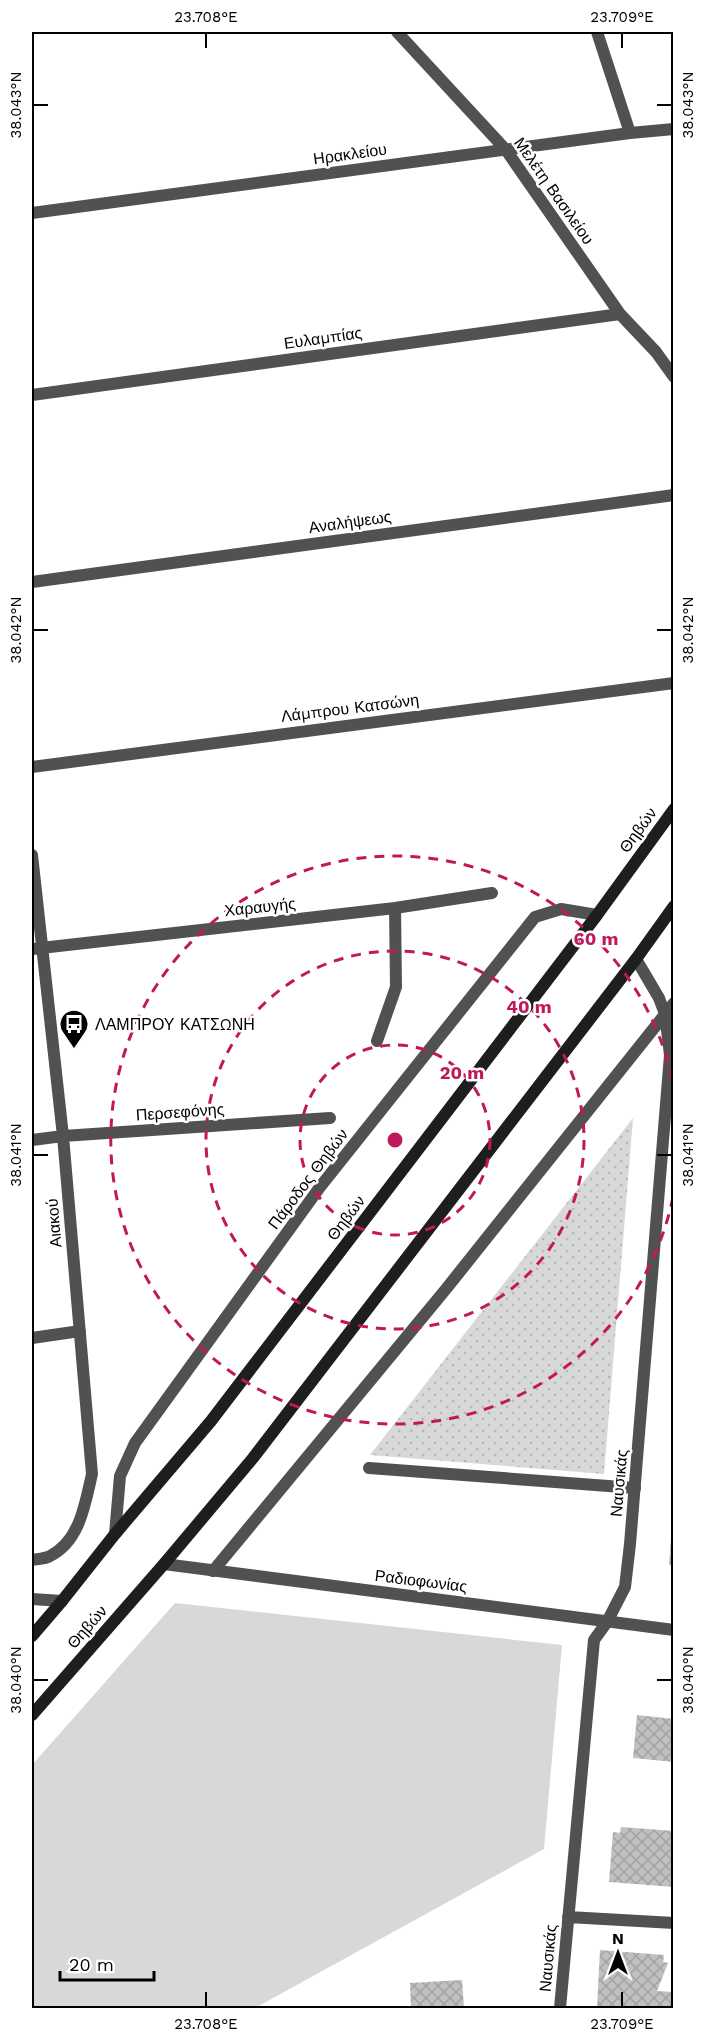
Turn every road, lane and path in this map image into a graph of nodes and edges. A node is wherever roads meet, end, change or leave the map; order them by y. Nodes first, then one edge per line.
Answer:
1 (398, 32) edge
2 (597, 32) edge
3 (674, 129) edge
4 (630, 133) junction
5 (506, 150) junction
6 (32, 213) edge
7 (620, 314) junction
8 (674, 377) edge
9 (32, 395) edge
10 (674, 495) edge
11 (32, 582) edge
12 (674, 683) edge
13 (32, 767) edge
14 (674, 809) edge
15 (32, 855) edge
16 (492, 893) dead end
17 (674, 906) edge
18 (395, 908) junction
19 (597, 915) junction
20 (37, 948) edge
21 (636, 958) junction
22 (674, 1003) edge
23 (665, 1014) junction
24 (377, 1041) dead end
25 (330, 1118) dead end
26 (63, 1137) junction
27 (32, 1140) edge
28 (80, 1331) junction
29 (32, 1338) edge
30 (369, 1468) dead end
31 (635, 1488) junction
32 (115, 1534) junction
33 (32, 1560) edge
34 (164, 1564) junction
35 (213, 1571) junction
36 (32, 1599) edge
37 (62, 1601) junction
38 (607, 1622) junction
39 (674, 1630) edge
40 (32, 1636) edge
41 (32, 1714) edge
42 (568, 1917) junction
43 (674, 1923) edge
44 (560, 2008) edge

1 - 5 street, Μελέτη Βασιλείου
2 - 4 street
3 - 4 street, Ηρακλείου
4 - 5 street, Ηρακλείου
5 - 6 street, Ηρακλείου
5 - 7 street, Μελέτη Βασιλείου
7 - 8 street, Μελέτη Βασιλείου
7 - 9 street, Ευλαμπίας
10 - 11 street, Αναλήψεως
12 - 13 street, Λάμπρου Κατσώνη
14 - 19 main road, Θηβών
15 - 20 street, Αιακού
16 - 18 street, Χαραυγής
17 - 21 main road, Θηβών
18 - 20 street, Χαραυγής
18 - 24 street
19 - 32 main road, Θηβών
19 - 32 street, Πάροδος Θηβών
20 - 26 street, Αιακού
21 - 23 street, Ναυσικάς
21 - 34 main road, Θηβών
22 - 23 street
23 - 31 street, Ναυσικάς
23 - 35 street
25 - 26 street, Περσεφόνης
26 - 27 street, Περσεφόνης
26 - 28 street, Αιακού
28 - 29 street
28 - 33 street, Αιακού
30 - 31 street
31 - 38 street, Ναυσικάς
32 - 37 main road, Θηβών
34 - 35 street, Ραδιοφωνίας
34 - 41 main road, Θηβών
35 - 38 street, Ραδιοφωνίας
36 - 37 street
37 - 40 main road, Θηβών
38 - 39 street, Ραδιοφωνίας
38 - 42 street, Ναυσικάς
42 - 43 street
42 - 44 street, Ναυσικάς

